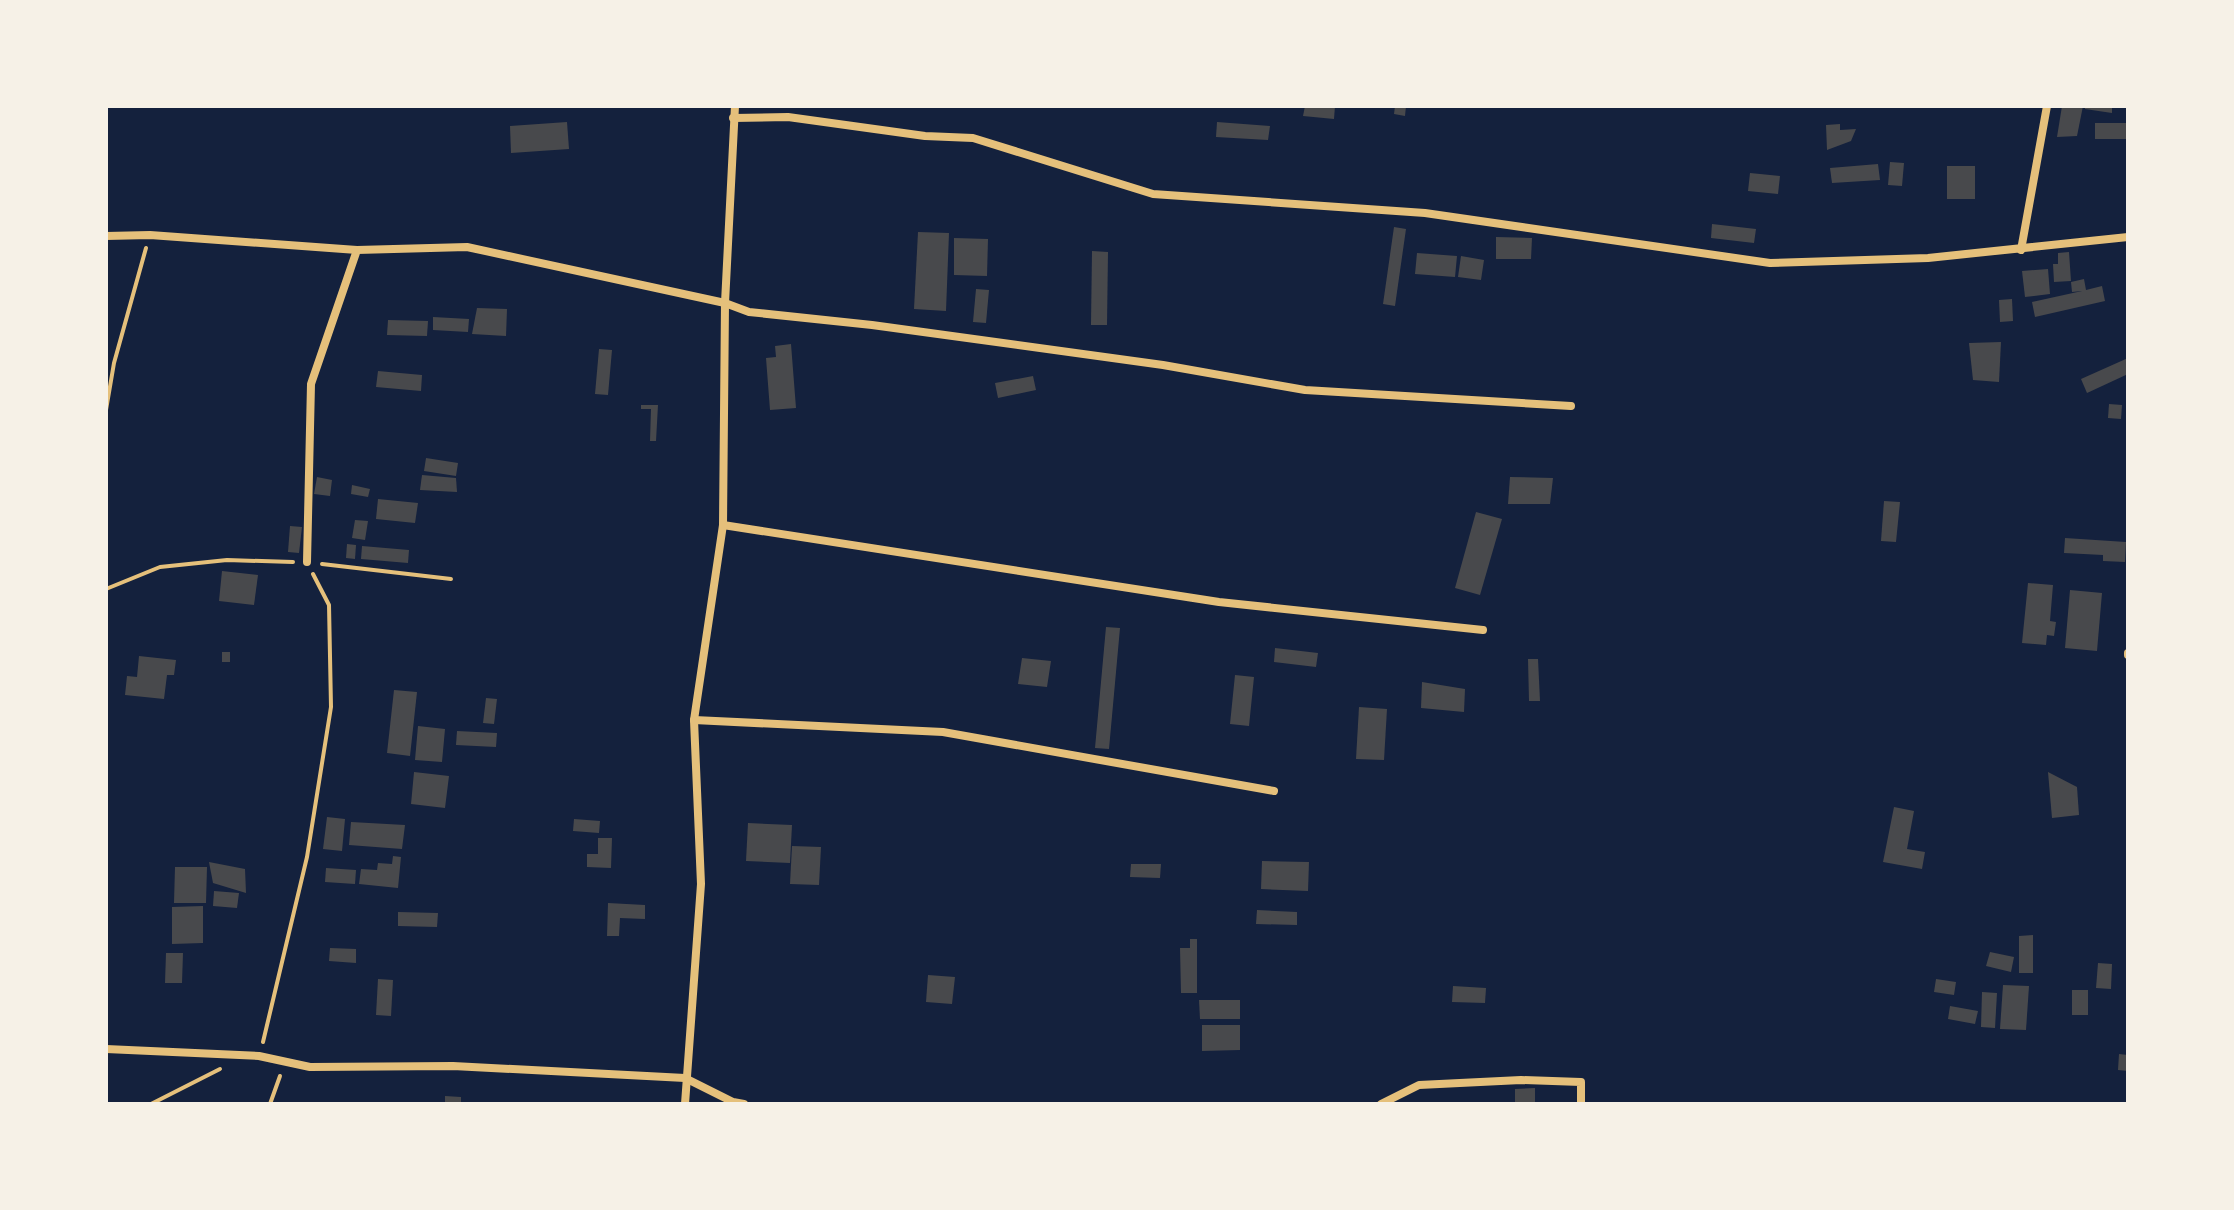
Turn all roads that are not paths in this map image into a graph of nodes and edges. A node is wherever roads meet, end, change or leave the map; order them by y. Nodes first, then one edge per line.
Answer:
1 (735, 106) edge
2 (2047, 106) edge
3 (733, 118) junction
4 (106, 236) edge
5 (2128, 237) edge
6 (357, 250) junction
7 (2021, 250) junction
8 (725, 303) junction
9 (1571, 406) dead end
10 (723, 525) junction
11 (307, 562) road end
12 (1483, 630) dead end
13 (694, 720) junction
14 (1274, 791) dead end
15 (106, 1049) edge
16 (685, 1078) junction
17 (685, 1104) edge
18 (744, 1104) edge
19 (1381, 1104) edge
20 (1581, 1104) edge

1 - 3 street
2 - 7 street
3 - 7 street
3 - 8 street
4 - 6 street
5 - 7 street
6 - 8 street
6 - 11 street
8 - 9 street
8 - 10 street
10 - 12 street
10 - 13 street
13 - 14 street
13 - 16 street
15 - 16 street
16 - 17 street
16 - 18 street
19 - 20 street

